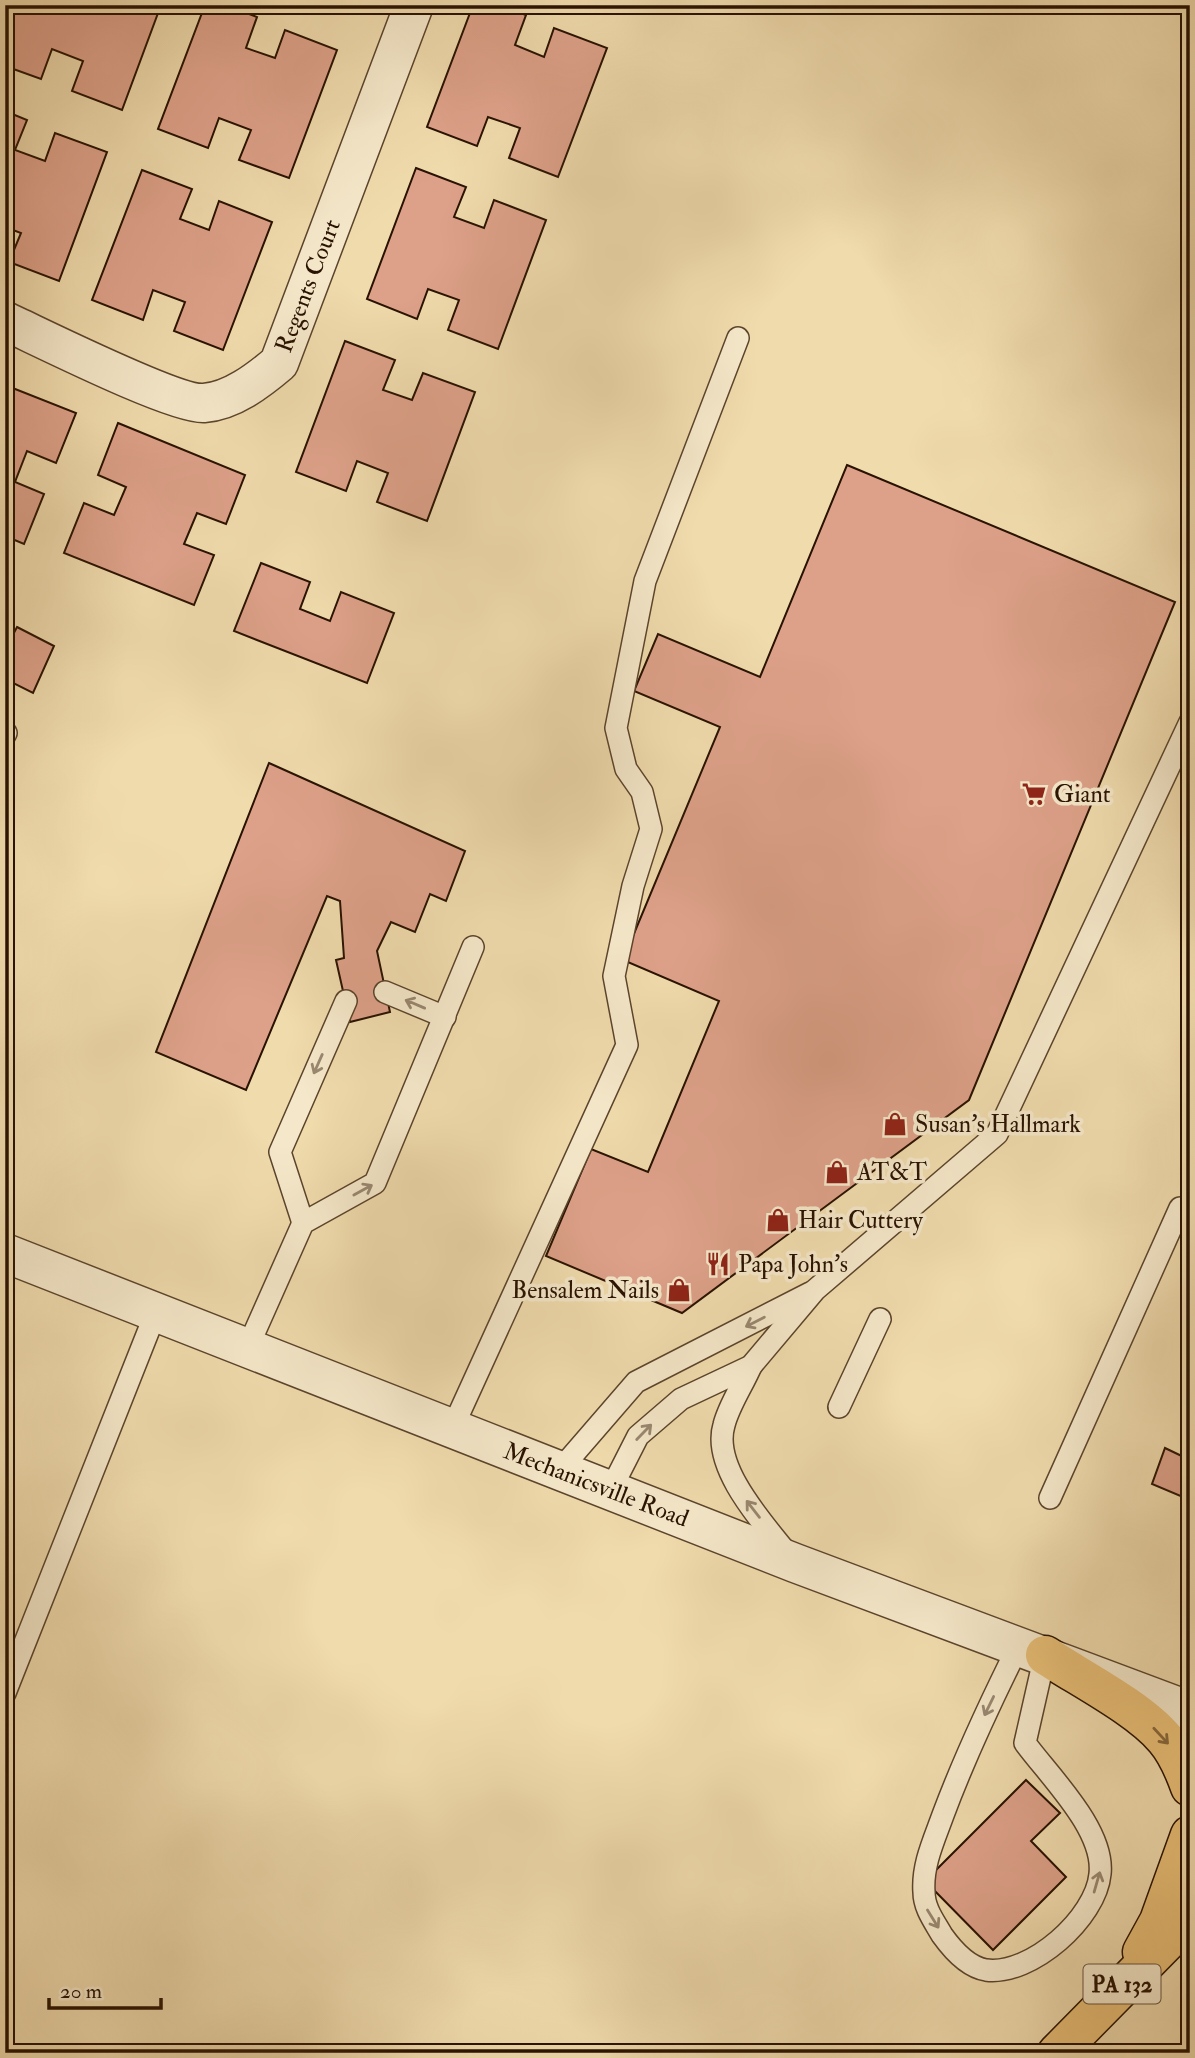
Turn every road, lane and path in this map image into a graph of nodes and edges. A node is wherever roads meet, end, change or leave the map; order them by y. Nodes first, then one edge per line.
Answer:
1 (414, 5) edge
2 (5, 321) edge
3 (738, 338) dead end
4 (1190, 722) edge
5 (473, 947) dead end
6 (385, 992) dead end
7 (346, 1001) dead end
8 (445, 1017) junction
9 (1180, 1208) dead end
10 (303, 1223) junction
11 (5, 1254) edge
12 (815, 1290) junction
13 (156, 1312) junction
14 (880, 1319) dead end
15 (247, 1349) junction
16 (751, 1366) junction
17 (839, 1407) dead end
18 (452, 1429) junction
19 (559, 1471) junction
20 (610, 1491) junction
21 (1050, 1498) dead end
22 (795, 1563) junction
23 (1032, 1650) junction
24 (5, 1693) edge
25 (1190, 1711) edge
26 (1190, 1787) edge
27 (1190, 1835) edge
28 (1190, 1919) edge
29 (1129, 1978) junction
30 (1057, 2053) edge

1 - 2 street, Regents Court
3 - 18 lane
4 - 12 lane
5 - 8 lane
8 -> 6 lane
7 -> 10 lane
10 -> 8 lane
9 - 21 lane
10 - 15 lane
11 - 13 street, Mechanicsville Road
12 - 16 lane
12 -> 19 lane
13 - 15 street, Mechanicsville Road
13 - 24 lane
14 - 17 lane
15 - 18 street, Mechanicsville Road
20 -> 16 lane
22 -> 16 lane
18 - 19 street, Mechanicsville Road
19 - 20 street, Mechanicsville Road
20 - 22 street, Mechanicsville Road
22 - 23 street, Mechanicsville Road
23 -> 23 lane
23 - 25 street, Mechanicsville Road
23 -> 26 main road
27 - 29 main road
28 - 29 main road, PA 132
29 - 30 main road, PA 132

